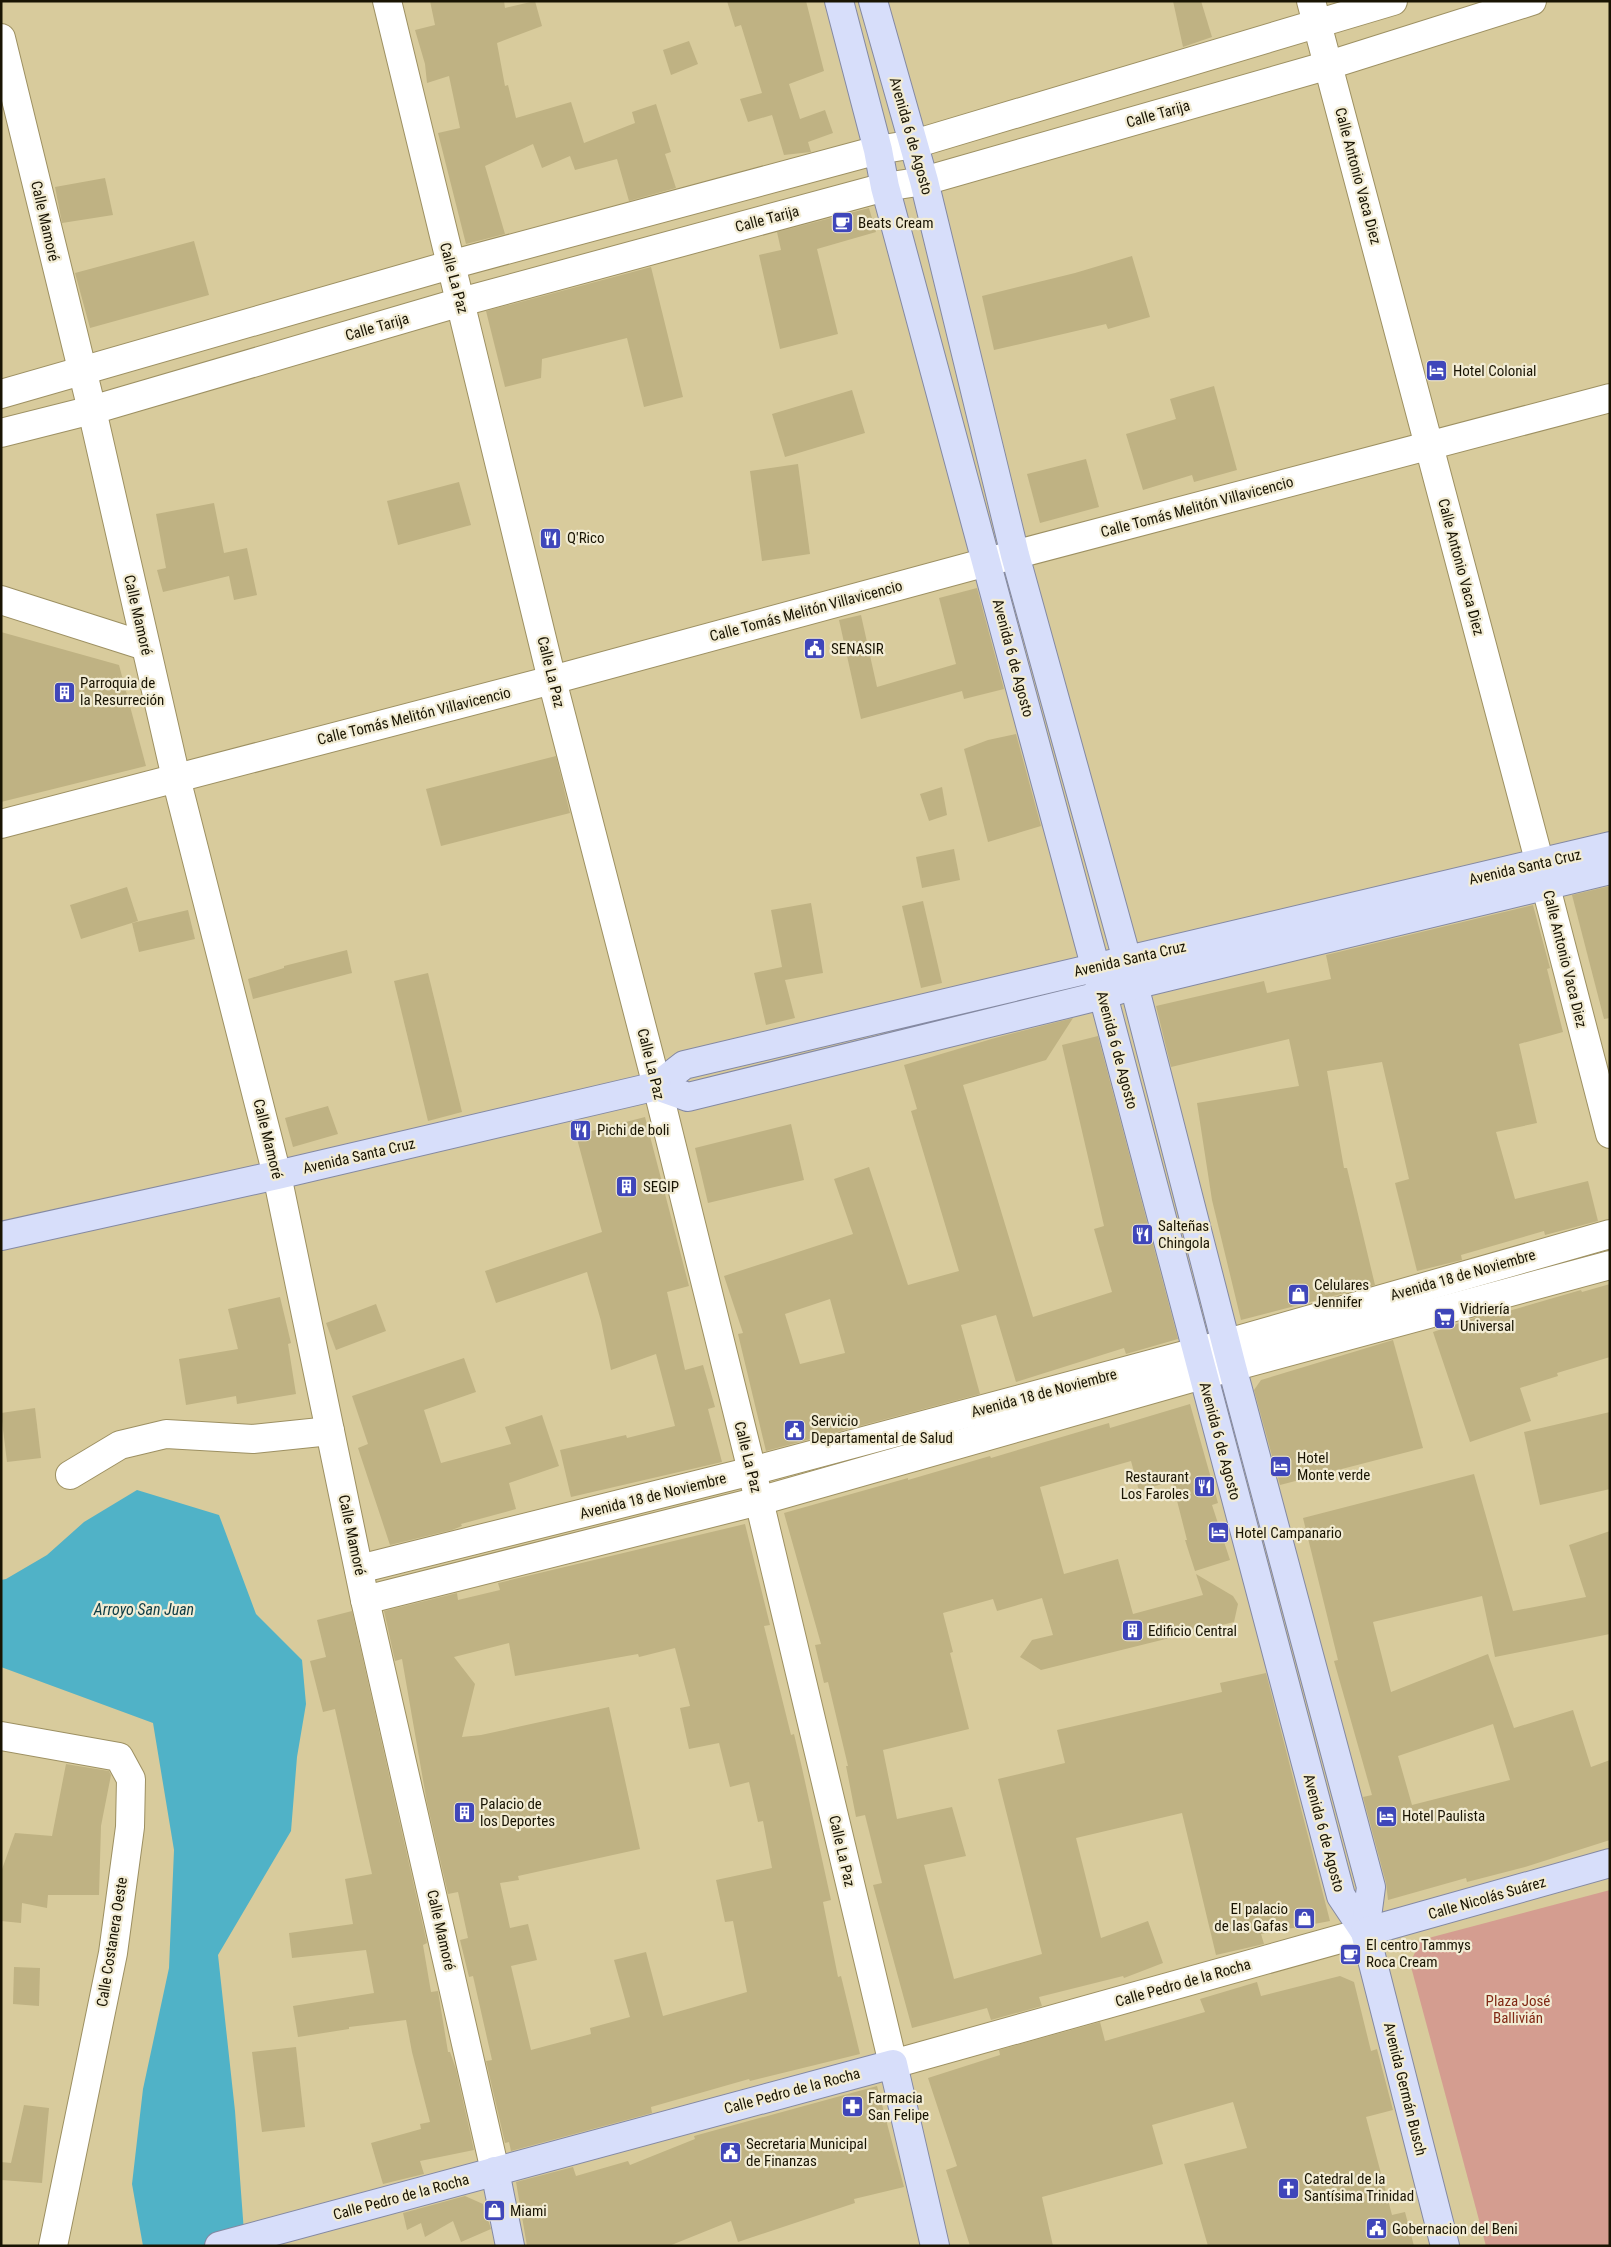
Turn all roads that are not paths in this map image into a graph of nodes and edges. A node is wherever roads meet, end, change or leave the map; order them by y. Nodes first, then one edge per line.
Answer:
1 (387, 1) edge
2 (839, 1) edge
3 (873, 1) edge
4 (1393, 1) edge
5 (1532, 1) edge
6 (1314, 12) edge
7 (1, 38) edge
8 (1329, 65) junction
9 (914, 144) junction
10 (878, 150) junction
11 (924, 181) junction
12 (885, 187) junction
13 (450, 265) junction
14 (461, 302) junction
15 (81, 370) junction
16 (1, 394) edge
17 (1610, 398) edge
18 (92, 410) junction
19 (1, 433) edge
20 (1428, 445) junction
21 (1015, 555) junction
22 (987, 562) junction
23 (1, 600) edge
24 (145, 646) junction
25 (552, 680) junction
26 (176, 778) junction
27 (1, 824) edge
28 (1610, 846) edge
29 (1610, 870) edge
30 (1543, 875) junction
31 (1127, 959) junction
32 (1096, 967) junction
33 (1134, 985) junction
34 (1103, 995) junction
35 (657, 1086) junction
36 (1610, 1134) edge
37 (277, 1175) junction
38 (1610, 1234) edge
39 (1, 1236) edge
40 (1610, 1265) edge
41 (1229, 1355) junction
42 (1199, 1364) junction
43 (330, 1430) junction
44 (752, 1471) junction
45 (70, 1475) dead end
46 (759, 1501) junction
47 (359, 1569) junction
48 (366, 1600) junction
49 (1, 1736) edge
50 (1610, 1863) edge
51 (1364, 1932) junction
52 (892, 2064) junction
53 (495, 2171) junction
54 (53, 2246) edge
55 (219, 2246) edge
56 (510, 2246) edge
57 (935, 2246) edge
58 (1445, 2246) edge

1 - 13 street, Calle La Paz
2 - 10 main road, Avenida 6 de Agosto
3 - 9 main road, Avenida 6 de Agosto
4 - 6 street
5 - 8 street, Calle Tarija
6 - 8 street, Calle Antonio Vaca Diez
6 - 9 street
7 - 15 street, Calle Mamoré
8 - 11 street, Calle Tarija
8 - 20 street, Calle Antonio Vaca Diez
9 - 10 street
9 - 11 main road, Avenida 6 de Agosto
10 - 12 main road, Avenida 6 de Agosto
10 - 13 street
11 - 12 street, Calle Tarija
11 - 21 main road, Avenida 6 de Agosto
12 - 14 street, Calle Tarija
12 - 22 main road, Avenida 6 de Agosto
13 - 14 street, Calle La Paz
13 - 15 street
14 - 18 street, Calle Tarija
14 - 25 street, Calle La Paz
15 - 16 street
15 - 18 street, Calle Mamoré
17 - 20 street, Calle Tomás Melitón Villavicencio
18 - 19 street, Calle Tarija
18 - 24 street, Calle Mamoré
20 - 21 street, Calle Tomás Melitón Villavicencio
20 - 30 street, Calle Antonio Vaca Diez
21 - 22 street, Calle Tomás Melitón Villavicencio
21 - 31 main road, Avenida 6 de Agosto
22 - 25 street, Calle Tomás Melitón Villavicencio
22 - 32 main road, Avenida 6 de Agosto
23 - 24 street
24 - 26 street, Calle Mamoré
25 - 26 street, Calle Tomás Melitón Villavicencio
25 - 35 street, Calle La Paz
26 - 27 street, Calle Tomás Melitón Villavicencio
26 - 37 street, Calle Mamoré
28 - 30 main road, Avenida Santa Cruz
29 - 30 main road, Avenida Santa Cruz
30 - 31 main road, Avenida Santa Cruz
30 - 33 main road, Avenida Santa Cruz
30 - 36 street, Calle Antonio Vaca Diez
31 - 32 main road, Avenida Santa Cruz
31 - 33 main road, Avenida 6 de Agosto
32 - 34 main road, Avenida 6 de Agosto
32 - 35 main road, Avenida Santa Cruz
33 - 34 main road, Avenida Santa Cruz
33 - 41 main road, Avenida 6 de Agosto
34 - 35 main road, Avenida Santa Cruz
34 - 42 main road, Avenida 6 de Agosto
35 - 37 main road, Avenida Santa Cruz
35 - 44 street, Calle La Paz
37 - 39 main road, Avenida Santa Cruz
37 - 43 street, Calle Mamoré
38 - 41 street, Avenida 18 de Noviembre
40 - 41 street, Avenida 18 de Noviembre
41 - 42 street, Avenida 18 de Noviembre
41 - 51 main road, Avenida 6 de Agosto
42 - 44 street, Avenida 18 de Noviembre
42 - 46 street, Avenida 18 de Noviembre
42 - 51 main road, Avenida 6 de Agosto
43 - 45 street
43 - 47 street, Calle Mamoré
44 - 46 street, Calle La Paz
44 - 47 street, Avenida 18 de Noviembre
46 - 48 street, Avenida 18 de Noviembre
46 - 52 street, Calle La Paz
47 - 48 street, Calle Mamoré
48 - 53 street, Calle Mamoré
49 - 54 street, Calle Costanera Oeste
50 - 51 main road, Calle Nicolás Suárez
51 - 52 street, Calle Pedro de la Rocha
51 - 58 main road, Avenida Germán Busch
52 - 53 main road, Calle Pedro de la Rocha
52 - 57 main road, Calle La Paz
53 - 55 main road, Calle Pedro de la Rocha
53 - 56 main road, Calle Mamoré

